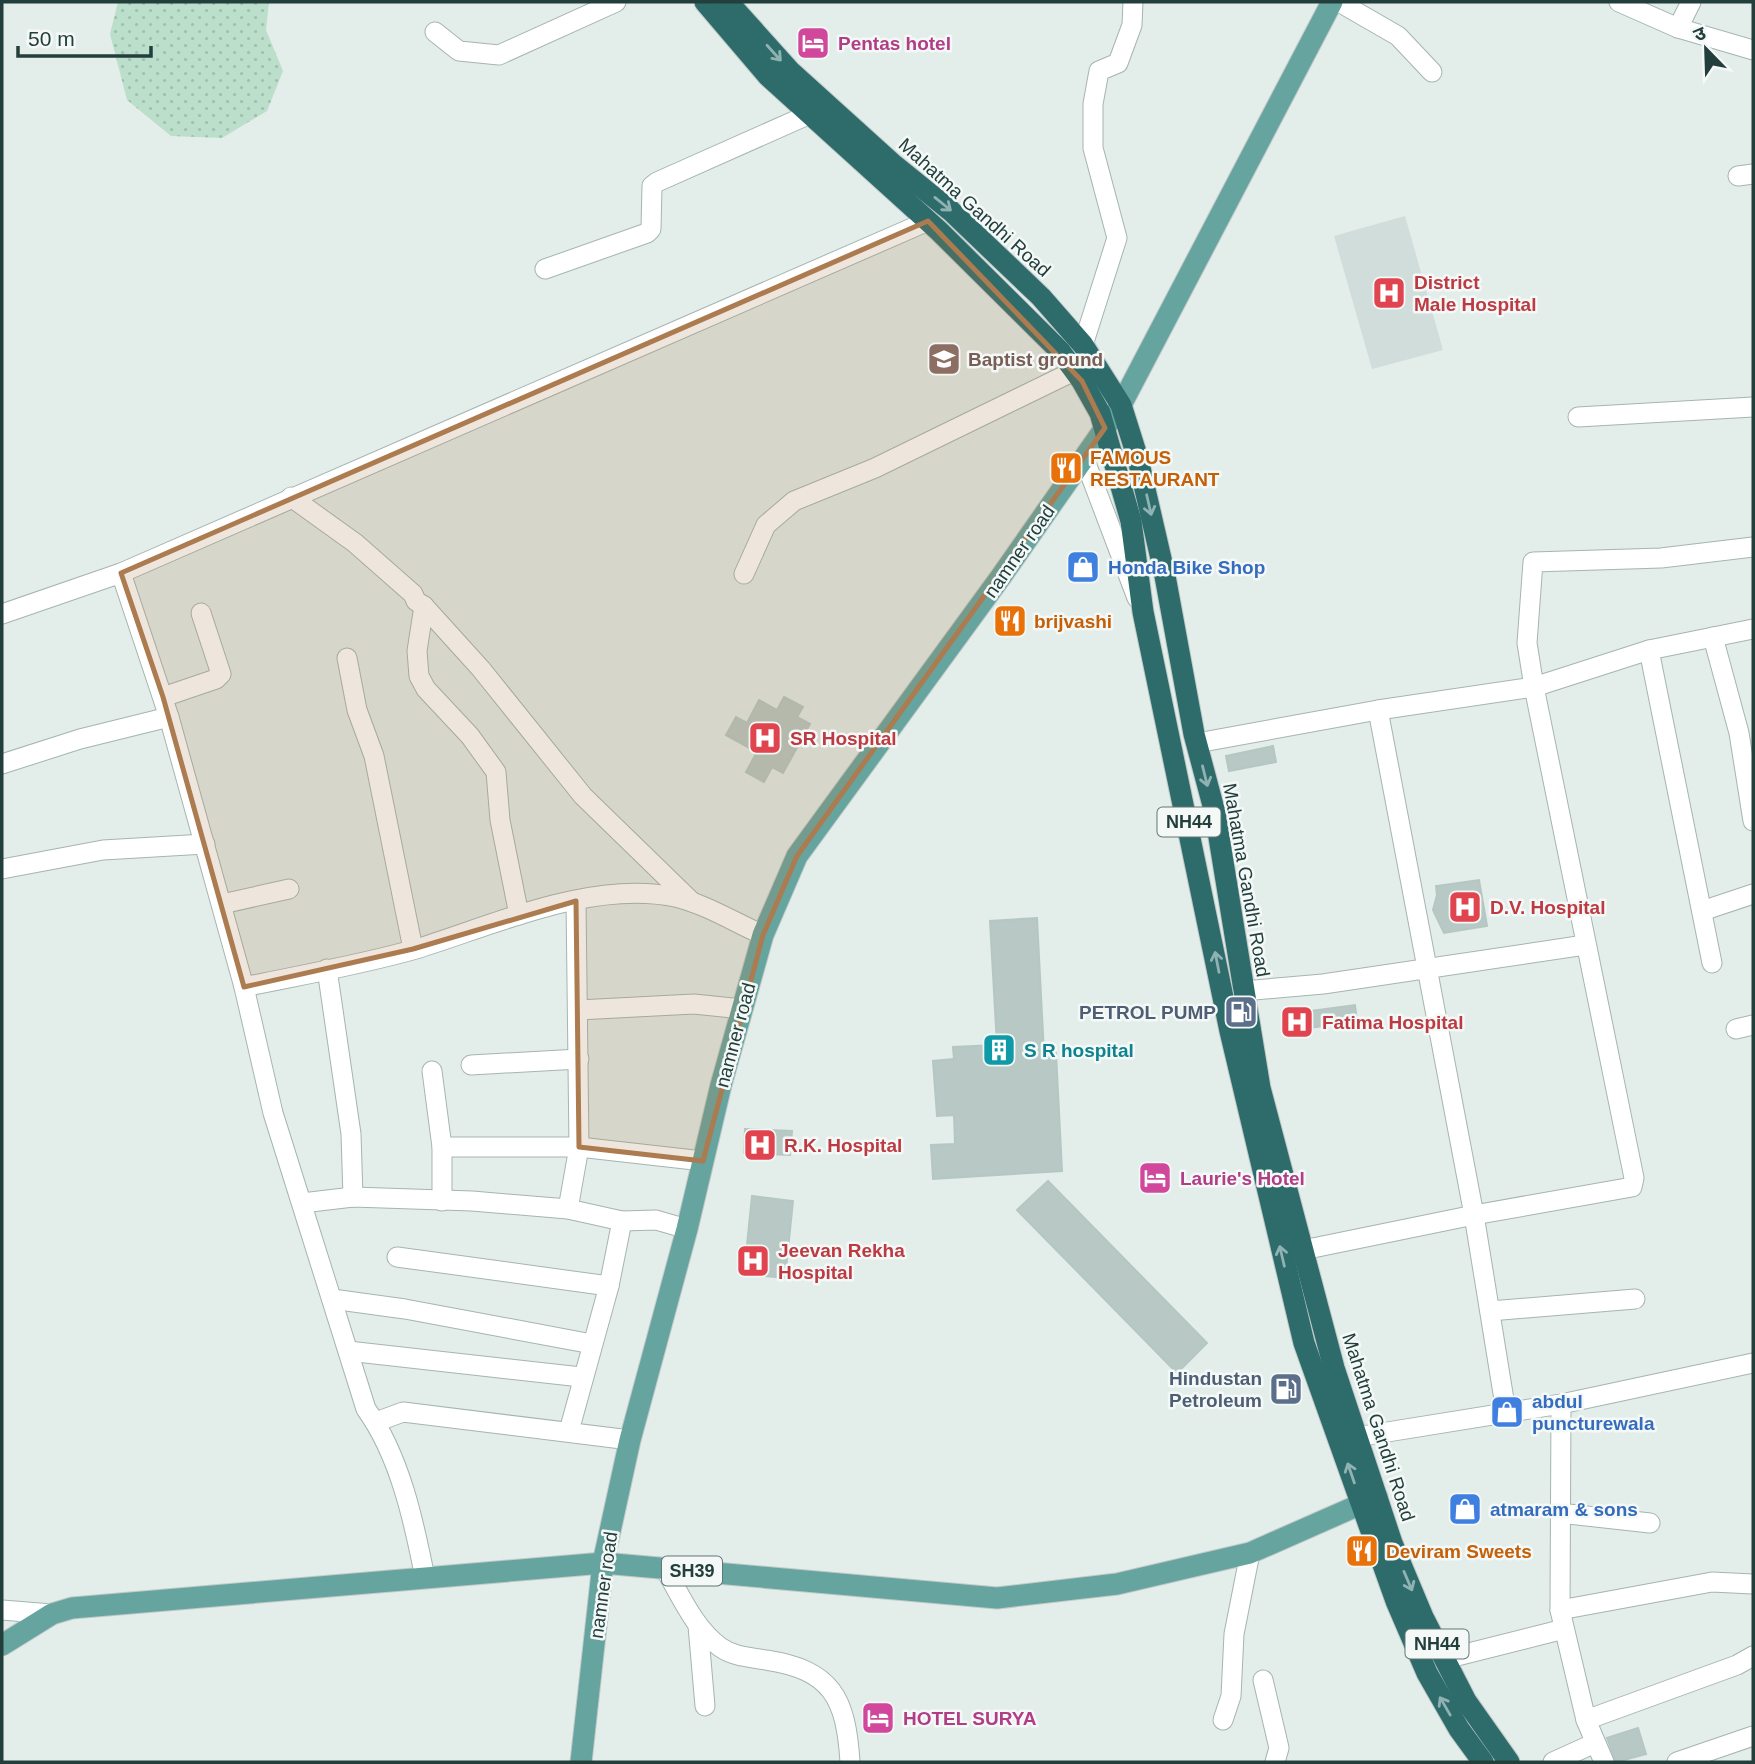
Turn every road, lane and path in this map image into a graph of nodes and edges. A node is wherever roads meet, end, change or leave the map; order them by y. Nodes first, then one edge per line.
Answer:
1 (616, 2) edge
2 (705, 2) edge
3 (728, 2) edge
4 (1133, 2) edge
5 (1332, 2) edge
6 (1339, 2) edge
7 (1619, 2) edge
8 (1692, 2) edge
9 (1678, 28) junction
10 (435, 32) dead end
11 (1753, 50) edge
12 (1432, 72) dead end
13 (810, 114) junction
14 (928, 221) junction
15 (545, 269) dead end
16 (1083, 345) junction
17 (1074, 371) junction
18 (1121, 405) junction
19 (1753, 407) edge
20 (1578, 417) dead end
21 (1105, 428) junction
22 (1083, 458) junction
23 (291, 497) junction
24 (1753, 547) edge
25 (121, 573) junction
26 (744, 574) dead end
27 (424, 606) junction
28 (201, 613) dead end
29 (2, 614) edge
30 (1145, 619) junction
31 (1753, 629) edge
32 (1713, 637) junction
33 (1649, 650) junction
34 (347, 658) dead end
35 (1534, 687) junction
36 (163, 697) junction
37 (1378, 710) junction
38 (169, 717) junction
39 (1746, 731) edge
40 (1197, 743) junction
41 (2, 764) edge
42 (1753, 821) edge
43 (205, 844) junction
44 (2, 869) edge
45 (289, 889) dead end
46 (1753, 894) edge
47 (576, 901) junction
48 (692, 902) junction
49 (222, 904) junction
50 (1702, 911) junction
51 (519, 915) junction
52 (763, 935) junction
53 (1585, 945) junction
54 (414, 949) junction
55 (1712, 963) dead end
56 (1426, 968) junction
57 (327, 969) junction
58 (244, 987) junction
59 (1243, 991) junction
60 (742, 1009) junction
61 (578, 1010) junction
62 (579, 1059) junction
63 (471, 1065) dead end
64 (432, 1071) dead end
65 (442, 1147) junction
66 (579, 1147) junction
67 (703, 1161) junction
68 (353, 1197) junction
69 (442, 1201) junction
70 (302, 1203) junction
71 (569, 1209) junction
72 (1474, 1214) junction
73 (622, 1221) junction
74 (687, 1229) junction
75 (1303, 1250) junction
76 (397, 1257) dead end
77 (609, 1286) junction
78 (332, 1299) junction
79 (1635, 1299) dead end
80 (1490, 1311) junction
81 (592, 1344) junction
82 (348, 1351) junction
83 (1753, 1363) edge
84 (581, 1377) junction
85 (1560, 1404) junction
86 (1506, 1412) junction
87 (376, 1422) junction
88 (569, 1431) junction
89 (1349, 1438) junction
90 (630, 1440) junction
91 (1369, 1499) junction
92 (1559, 1513) junction
93 (1650, 1523) dead end
94 (1250, 1553) junction
95 (603, 1563) junction
96 (665, 1569) junction
97 (425, 1578) junction
98 (1753, 1584) edge
99 (2, 1610) edge
100 (52, 1614) junction
101 (1562, 1620) junction
102 (698, 1626) junction
103 (2, 1645) edge
104 (1753, 1656) edge
105 (1445, 1659) junction
106 (1263, 1680) dead end
107 (705, 1706) dead end
108 (1223, 1720) dead end
109 (1587, 1720) junction
110 (1753, 1736) edge
111 (1595, 1743) junction
112 (581, 1762) edge
113 (850, 1762) edge
114 (1275, 1762) edge
115 (1483, 1762) edge
116 (1509, 1762) edge
117 (1553, 1762) edge
118 (1604, 1762) edge
119 (1677, 1762) edge

1 - 10 street
2 - 13 highway, Mahatma Gandhi Road / NH44
3 -> 16 highway, Mahatma Gandhi Road / NH44
4 - 16 street
5 - 18 main road, namner road
6 - 12 street
7 - 9 street
8 - 9 street
9 - 11 street
13 - 14 highway, Mahatma Gandhi Road / NH44
13 - 15 street
14 - 17 highway, Mahatma Gandhi Road / NH44
14 - 23 street
16 - 18 highway, Mahatma Gandhi Road / NH44
17 - 21 highway, Mahatma Gandhi Road / NH44
17 - 26 street
18 - 21 main road, namner road
18 -> 40 highway, Mahatma Gandhi Road / NH44
19 - 20 street
21 - 22 main road, namner road
21 - 30 highway, Mahatma Gandhi Road / NH44
22 - 30 street
22 - 52 main road, namner road
23 - 25 street
23 - 27 street
24 - 35 street
25 - 29 street
25 - 36 street
27 - 48 street
27 - 51 street
28 - 36 street
89 -> 30 highway, Mahatma Gandhi Road / NH44
31 - 32 street
32 - 33 street
32 - 39 street
33 - 35 street
33 - 50 street
34 - 54 street
35 - 37 street
35 - 53 street
36 - 38 street
37 - 40 street
37 - 56 street
38 - 41 street
38 - 43 street
39 - 42 street
40 -> 59 highway, Mahatma Gandhi Road / NH44
43 - 44 street
43 - 49 street
45 - 49 street
46 - 50 street
47 - 48 street
47 - 51 street
47 - 61 street
48 - 52 street
49 - 58 street
50 - 55 street
51 - 54 street
52 - 60 main road, namner road
53 - 56 street
53 - 72 street
54 - 57 street
56 - 59 street
56 - 72 street
57 - 58 street
57 - 68 street
58 - 70 street
59 - 75 highway, Mahatma Gandhi Road / NH44
60 - 61 street
60 - 67 main road, namner road
61 - 62 street
62 - 63 street
62 - 66 street
64 - 65 street
65 - 66 street
65 - 69 street
66 - 67 street
66 - 71 street
67 - 74 main road, namner road
68 - 69 street
68 - 70 street
69 - 71 street
70 - 78 street
71 - 73 street
72 - 75 street
72 - 80 street
73 - 74 street
73 - 77 street
74 - 90 main road, namner road
75 - 89 highway, Mahatma Gandhi Road / NH44
76 - 77 street
77 - 81 street
78 - 81 street
78 - 82 street
79 - 80 street
80 - 86 street
81 - 84 street
82 - 84 street
82 - 87 street
83 - 85 street
84 - 88 street
85 - 86 street
85 - 92 street
86 - 89 street
87 - 88 street
87 - 97 street
88 - 90 street
89 - 91 highway, Mahatma Gandhi Road / NH44
90 - 95 main road, namner road
91 - 94 main road, SH39
91 -> 105 highway, Mahatma Gandhi Road / NH44
115 -> 91 highway, Mahatma Gandhi Road / NH44
92 - 93 street
92 - 101 street
94 - 96 main road, SH39
94 - 108 street
95 - 96 main road, SH39
95 - 97 main road, SH39
95 - 112 main road, namner road
96 - 102 street
97 - 100 main road, SH39
98 - 101 street
99 - 100 street
100 - 103 main road, SH39
101 - 105 street
101 - 109 street
102 - 107 street
102 - 113 street
104 - 109 street
105 - 116 highway, Mahatma Gandhi Road / NH44
106 - 114 street
109 - 111 street
110 - 119 street
111 - 117 street
111 - 118 street

